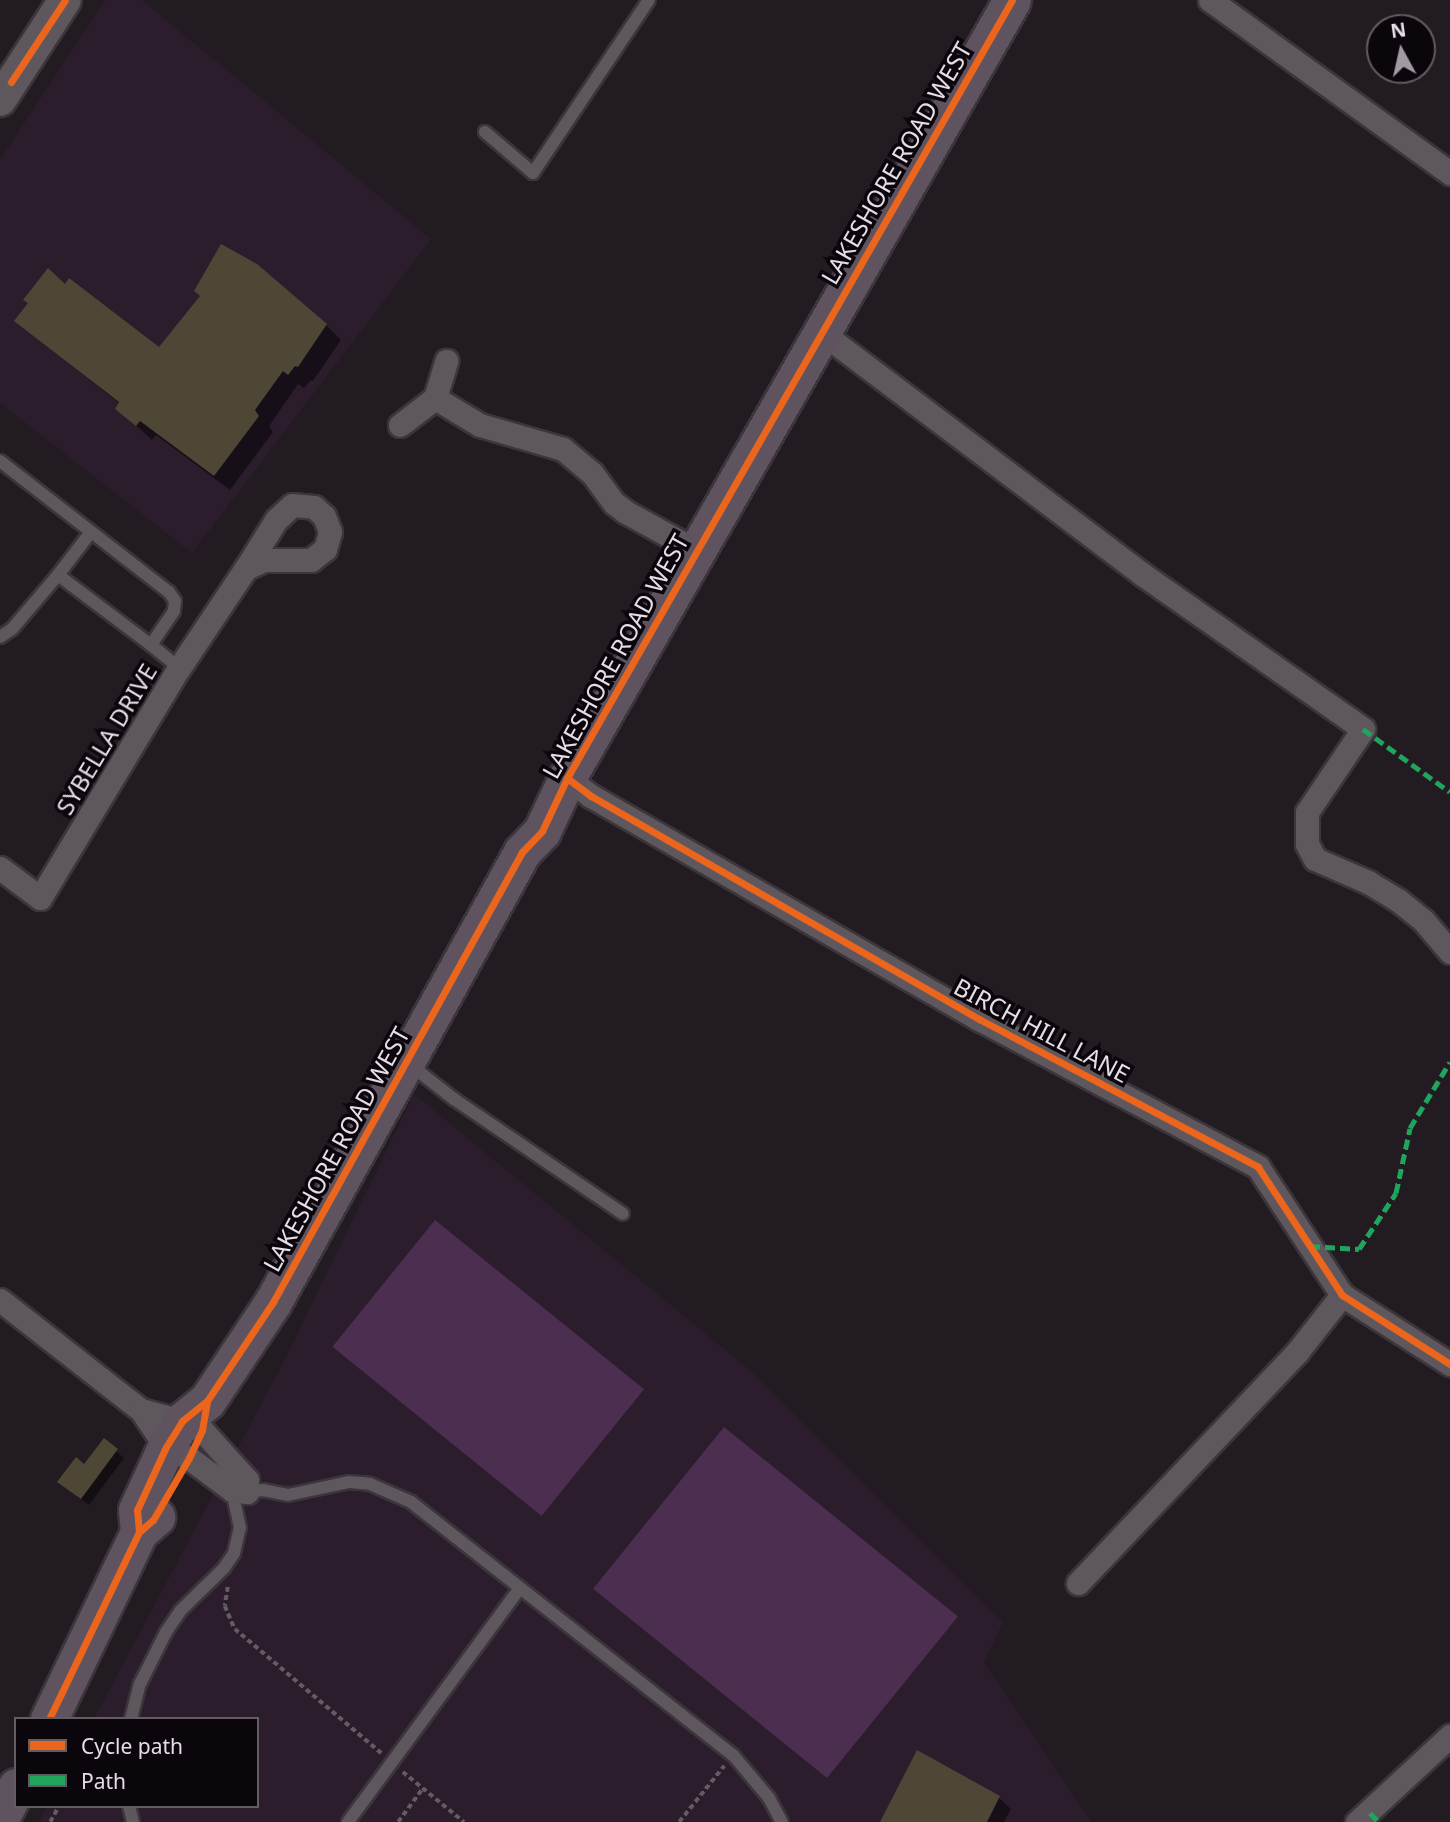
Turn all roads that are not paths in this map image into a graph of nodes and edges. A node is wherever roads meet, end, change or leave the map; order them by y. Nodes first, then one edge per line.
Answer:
1 (65, 0) edge
2 (649, 0) edge
3 (1012, 0) edge
4 (1210, 0) edge
5 (4, 85) edge
6 (485, 132) dead end
7 (1450, 173) edge
8 (821, 332) junction
9 (446, 361) dead end
10 (435, 398) junction
11 (400, 425) dead end
12 (0, 461) edge
13 (91, 532) junction
14 (696, 551) junction
15 (246, 568) dead end
16 (58, 575) junction
17 (0, 637) edge
18 (151, 645) junction
19 (180, 668) junction
20 (568, 778) junction
21 (0, 868) edge
22 (1450, 952) edge
23 (406, 1062) junction
24 (623, 1214) dead end
25 (1342, 1295) junction
26 (0, 1300) edge
27 (1450, 1364) edge
28 (189, 1431) junction
29 (240, 1491) junction
30 (1079, 1583) dead end
31 (519, 1589) junction
32 (50, 1717) edge
33 (132, 1717) edge
34 (1450, 1736) edge
35 (14, 1791) edge
36 (0, 1819) edge
37 (348, 1822) edge
38 (782, 1822) edge
39 (1357, 1822) edge

1 - 5 main road
2 - 6 lane
3 - 8 main road, LAKESHORE ROAD WEST
4 - 7 street
8 - 14 main road, LAKESHORE ROAD WEST
8 - 22 street
9 - 10 street
10 - 11 street
10 - 14 street
12 - 13 lane
13 - 16 lane
13 - 18 lane
14 - 20 main road, LAKESHORE ROAD WEST
15 - 19 street, SYBELLA DRIVE
16 - 17 lane
16 - 18 lane
18 - 19 lane
19 - 21 street, SYBELLA DRIVE
20 - 23 main road, LAKESHORE ROAD WEST
20 - 25 street, BIRCH HILL LANE
23 - 24 lane
23 - 28 main road, LAKESHORE ROAD WEST
25 - 27 street, BIRCH HILL LANE
25 - 30 street
26 - 28 street
28 - 29 street
28 - 32 main road, LAKESHORE ROAD WEST
29 - 31 lane
29 - 33 lane
31 - 37 lane
31 - 38 lane
34 - 39 street
35 - 36 main road

